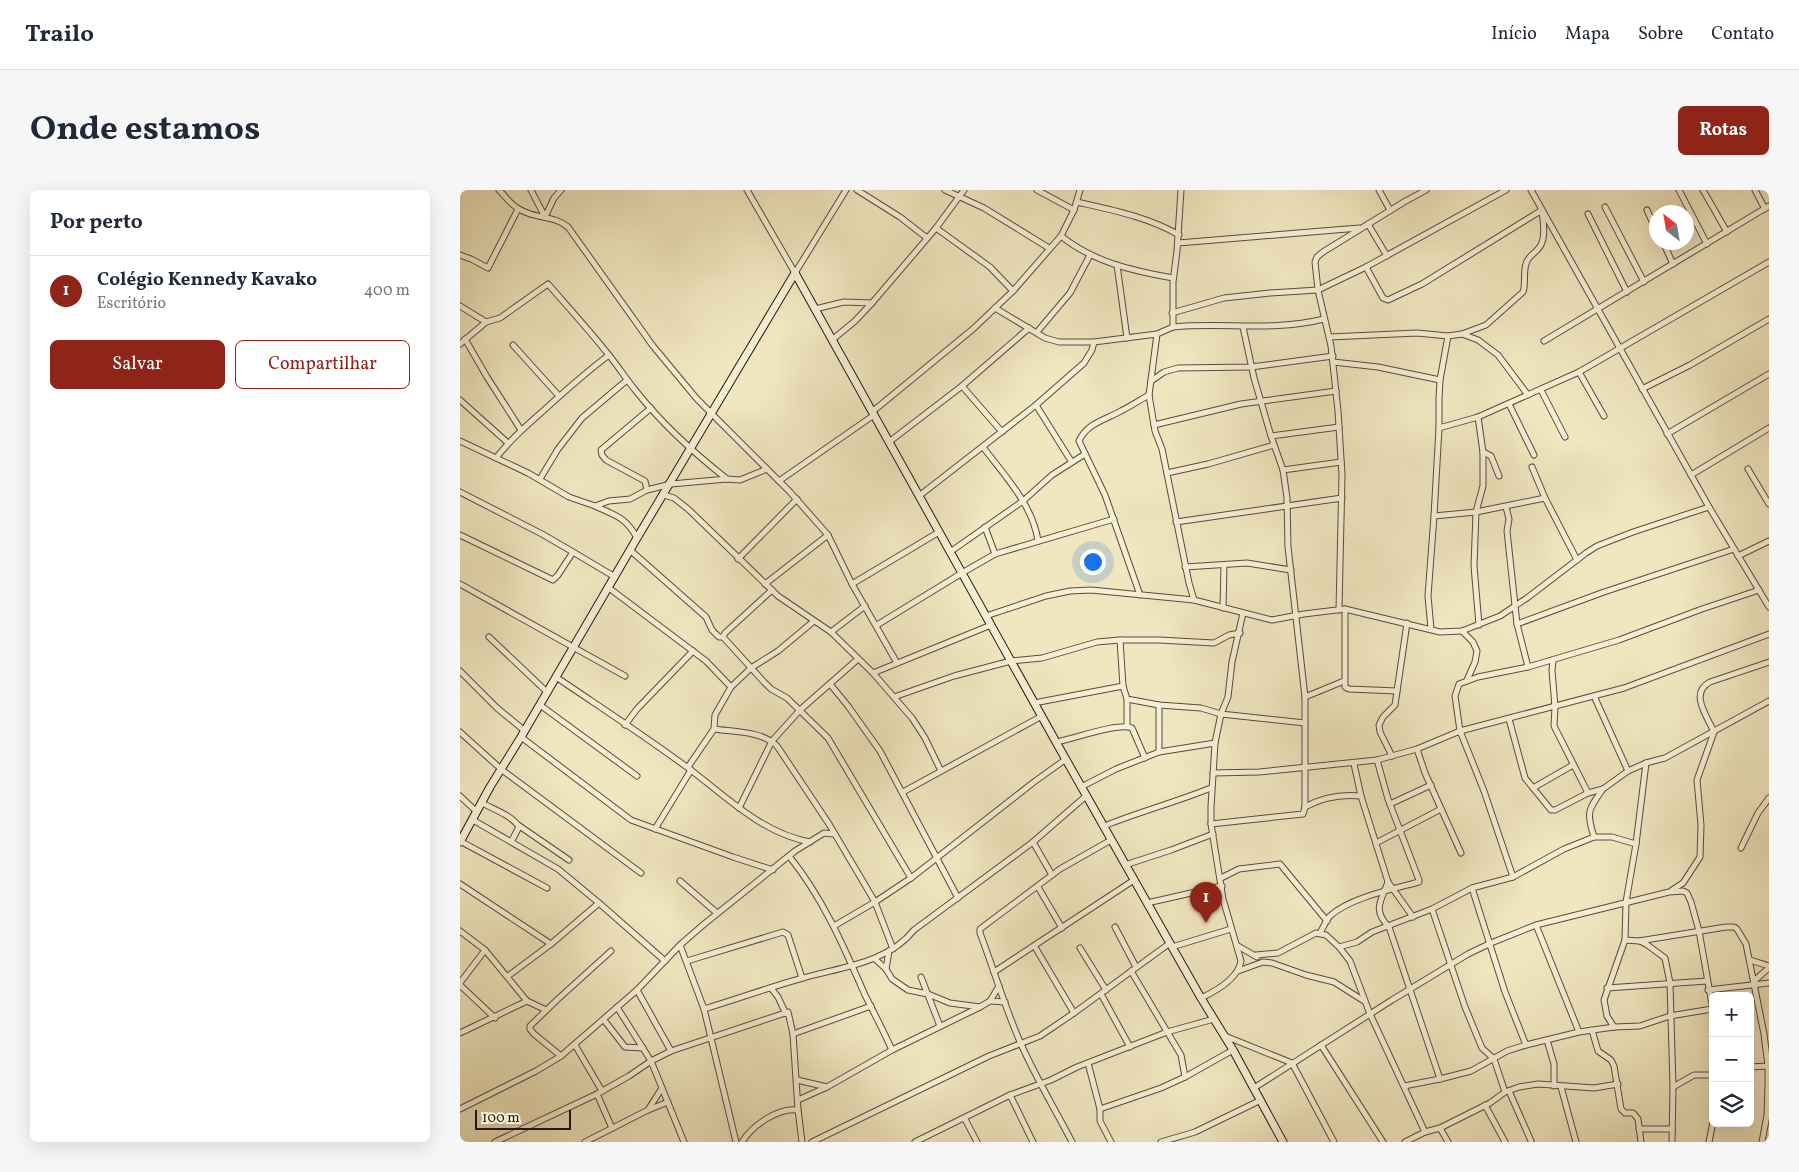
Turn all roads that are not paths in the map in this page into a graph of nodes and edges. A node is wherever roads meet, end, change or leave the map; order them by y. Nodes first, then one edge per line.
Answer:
1 (499, 190) edge
2 (530, 190) edge
3 (561, 190) edge
4 (747, 190) edge
5 (846, 190) edge
6 (856, 190) edge
7 (945, 190) edge
8 (964, 190) edge
9 (1037, 190) edge
10 (1080, 190) edge
11 (1181, 190) edge
12 (1379, 190) edge
13 (1426, 190) edge
14 (1506, 190) edge
15 (1531, 190) edge
16 (1679, 190) edge
17 (1704, 190) edge
18 (1755, 190) edge
19 (959, 197) junction
20 (1077, 202) junction
21 (1605, 207) dead end
22 (1767, 208) edge
23 (518, 209) junction
24 (1074, 210) junction
25 (1390, 210) junction
26 (1542, 210) junction
27 (1647, 210) dead end
28 (1588, 214) dead end
29 (1649, 214) edge
30 (545, 217) junction
31 (1368, 224) junction
32 (936, 228) junction
33 (1361, 228) junction
34 (1726, 232) junction
35 (1178, 235) junction
36 (1061, 236) junction
37 (928, 238) junction
38 (1178, 243) junction
39 (1707, 244) junction
40 (1049, 248) junction
41 (1667, 250) edge
42 (460, 255) edge
43 (1090, 255) junction
44 (1387, 256) junction
45 (1769, 262) edge
46 (1673, 264) junction
47 (1117, 265) junction
48 (1366, 267) junction
49 (795, 273) junction
50 (1174, 278) junction
51 (1644, 282) junction
52 (1318, 290) junction
53 (1013, 291) junction
54 (1626, 292) junction
55 (872, 304) junction
56 (460, 306) edge
57 (995, 308) junction
58 (1598, 308) junction
59 (815, 309) junction
60 (1172, 313) junction
61 (1324, 319) junction
62 (1769, 319) edge
63 (486, 322) junction
64 (1173, 327) junction
65 (1242, 327) junction
66 (1029, 328) junction
67 (1037, 332) junction
68 (1157, 334) junction
69 (1462, 334) junction
70 (1448, 336) junction
71 (1330, 337) junction
72 (1127, 338) junction
73 (465, 339) junction
74 (832, 340) junction
75 (1544, 341) dead end
76 (1094, 342) junction
77 (460, 344) edge
78 (513, 345) dead end
79 (1619, 348) junction
80 (609, 355) junction
81 (1333, 359) junction
82 (1251, 367) junction
83 (1579, 372) junction
84 (1769, 374) edge
85 (627, 380) junction
86 (1440, 380) junction
87 (1151, 381) junction
88 (962, 386) junction
89 (1642, 389) junction
90 (1541, 390) junction
91 (1336, 391) junction
92 (1149, 395) junction
93 (1528, 395) junction
94 (559, 396) junction
95 (460, 400) edge
96 (1261, 401) junction
97 (1509, 404) junction
98 (1036, 405) junction
99 (652, 408) junction
100 (873, 413) junction
101 (712, 414) junction
102 (1604, 416) dead end
103 (1478, 417) junction
104 (1154, 425) junction
105 (1339, 427) junction
106 (1439, 428) junction
107 (1769, 428) edge
108 (521, 430) junction
109 (1002, 432) junction
110 (1667, 434) junction
111 (1271, 436) junction
112 (1565, 437) dead end
113 (460, 441) edge
114 (889, 442) junction
115 (508, 443) junction
116 (1274, 445) junction
117 (692, 448) junction
118 (983, 448) junction
119 (1483, 452) junction
120 (1085, 454) junction
121 (1534, 455) dead end
122 (496, 458) junction
123 (1071, 461) junction
124 (1341, 462) junction
125 (1532, 467) dead end
126 (767, 469) junction
127 (1748, 469) dead end
128 (1283, 470) junction
129 (1167, 474) junction
130 (1691, 475) junction
131 (1499, 476) dead end
132 (540, 479) junction
133 (726, 479) junction
134 (779, 481) junction
135 (671, 484) junction
136 (647, 490) junction
137 (460, 492) edge
138 (664, 495) junction
139 (919, 496) junction
140 (1342, 498) junction
141 (1545, 498) junction
142 (796, 500) junction
143 (1023, 501) junction
144 (1769, 504) edge
145 (595, 506) junction
146 (1288, 506) junction
147 (1506, 507) junction
148 (1709, 507) junction
149 (1476, 512) junction
150 (1434, 516) junction
151 (1114, 519) junction
152 (1176, 522) junction
153 (985, 527) junction
154 (939, 532) junction
155 (460, 535) edge
156 (828, 535) junction
157 (637, 538) junction
158 (1038, 541) junction
159 (1769, 541) edge
160 (1734, 549) junction
161 (630, 550) junction
162 (573, 552) junction
163 (950, 552) junction
164 (995, 554) junction
165 (1738, 556) junction
166 (738, 558) junction
167 (1576, 560) junction
168 (1224, 565) junction
169 (1185, 568) junction
170 (1291, 570) junction
171 (962, 573) junction
172 (615, 577) junction
173 (460, 584) edge
174 (765, 584) junction
175 (852, 584) junction
176 (608, 588) junction
177 (772, 590) junction
178 (1759, 590) junction
179 (1140, 595) junction
180 (1194, 600) junction
181 (1516, 604) junction
182 (865, 606) junction
183 (1769, 607) edge
184 (1222, 608) junction
185 (1342, 609) junction
186 (1243, 613) junction
187 (986, 616) junction
188 (1296, 616) junction
189 (814, 621) junction
190 (1406, 623) junction
191 (1517, 624) junction
192 (877, 625) junction
193 (991, 625) junction
194 (1479, 625) junction
195 (1431, 629) junction
196 (1462, 631) junction
197 (831, 632) junction
198 (1240, 632) junction
199 (1769, 634) edge
200 (489, 637) dead end
201 (723, 637) junction
202 (1120, 640) junction
203 (574, 646) junction
204 (692, 652) junction
205 (858, 659) junction
206 (1553, 660) junction
207 (1011, 661) junction
208 (1769, 662) edge
209 (897, 663) junction
210 (1528, 667) junction
211 (751, 668) junction
212 (460, 671) edge
213 (873, 673) junction
214 (556, 676) junction
215 (625, 676) dead end
216 (1467, 680) junction
217 (1344, 681) junction
218 (830, 684) junction
219 (1123, 686) junction
220 (731, 687) junction
221 (1397, 690) junction
222 (547, 692) junction
223 (1594, 696) junction
224 (894, 697) junction
225 (1305, 697) junction
226 (1127, 699) junction
227 (1769, 702) edge
228 (1034, 703) junction
229 (540, 705) junction
230 (1159, 705) junction
231 (1555, 707) junction
232 (800, 710) junction
233 (1221, 714) junction
234 (1042, 716) junction
235 (1509, 719) junction
236 (1305, 723) junction
237 (625, 725) junction
238 (1127, 726) junction
239 (714, 729) junction
240 (1460, 731) junction
241 (460, 732) edge
242 (1714, 732) junction
243 (523, 734) junction
244 (772, 741) junction
245 (1056, 742) junction
246 (1215, 743) junction
247 (1417, 749) junction
248 (1159, 752) junction
249 (1392, 756) junction
250 (1144, 758) junction
251 (1066, 759) junction
252 (1377, 760) junction
253 (1646, 763) junction
254 (1354, 764) junction
255 (1573, 765) junction
256 (1306, 766) junction
257 (689, 769) junction
258 (502, 770) junction
259 (941, 771) junction
260 (1628, 771) junction
261 (1213, 773) junction
262 (637, 776) dead end
263 (1431, 785) junction
264 (1081, 787) junction
265 (1211, 788) junction
266 (1533, 788) junction
267 (1603, 789) junction
268 (903, 792) junction
269 (1588, 793) junction
270 (460, 796) edge
271 (1086, 796) junction
272 (1361, 796) junction
273 (1769, 798) edge
274 (482, 803) junction
275 (1390, 804) junction
276 (738, 808) junction
277 (1306, 808) junction
278 (1441, 809) junction
279 (477, 812) junction
280 (473, 820) junction
281 (828, 824) junction
282 (1211, 824) junction
283 (518, 826) junction
284 (1104, 826) junction
285 (655, 829) junction
286 (1401, 830) junction
287 (824, 833) junction
288 (834, 834) junction
289 (1213, 834) junction
290 (1594, 837) junction
291 (1111, 840) junction
292 (460, 842) edge
293 (511, 842) junction
294 (810, 842) junction
295 (1032, 842) junction
296 (1376, 843) junction
297 (1636, 844) junction
298 (1741, 848) dead end
299 (1461, 853) dead end
300 (789, 856) junction
301 (936, 858) junction
302 (569, 860) dead end
303 (1125, 864) junction
304 (773, 870) junction
305 (641, 872) dead end
306 (1052, 875) junction
307 (1513, 877) junction
308 (911, 878) junction
309 (1221, 878) junction
310 (1134, 880) junction
311 (680, 881) dead end
312 (1388, 882) junction
313 (460, 884) edge
314 (1222, 886) junction
315 (1038, 887) junction
316 (547, 888) dead end
317 (1472, 888) junction
318 (1392, 889) junction
319 (1385, 891) junction
320 (1669, 892) junction
321 (958, 898) junction
322 (875, 902) junction
323 (1626, 902) junction
324 (599, 903) junction
325 (1147, 903) junction
326 (1432, 909) junction
327 (717, 913) junction
328 (1413, 917) junction
329 (1328, 918) junction
330 (1536, 925) junction
331 (834, 926) junction
332 (1388, 927) junction
333 (1062, 928) junction
334 (1115, 928) dead end
335 (1231, 929) junction
336 (460, 931) edge
337 (1699, 931) junction
338 (1320, 933) junction
339 (1624, 940) junction
340 (1639, 941) junction
341 (1491, 943) junction
342 (551, 944) junction
343 (680, 945) junction
344 (1171, 945) junction
345 (1238, 946) junction
346 (1035, 947) junction
347 (1339, 947) junction
348 (1080, 948) dead end
349 (485, 950) junction
350 (891, 950) junction
351 (611, 951) dead end
352 (1256, 955) junction
353 (875, 959) junction
354 (1750, 960) junction
355 (687, 961) junction
356 (665, 962) junction
357 (1262, 962) junction
358 (853, 964) junction
359 (1450, 965) junction
360 (1136, 967) junction
361 (1769, 967) edge
362 (886, 970) junction
363 (1238, 971) junction
364 (994, 972) junction
365 (1131, 972) junction
366 (508, 976) junction
367 (920, 977) dead end
368 (802, 978) junction
369 (1707, 981) junction
370 (1755, 982) junction
371 (1670, 983) junction
372 (1769, 983) edge
373 (460, 984) edge
374 (999, 986) junction
375 (771, 988) junction
376 (1608, 988) junction
377 (1411, 989) junction
378 (637, 990) junction
379 (1708, 990) junction
380 (1104, 992) junction
381 (928, 994) junction
382 (1709, 994) edge
383 (1201, 998) junction
384 (990, 1000) junction
385 (527, 1001) junction
386 (1364, 1001) junction
387 (1005, 1002) junction
388 (871, 1006) junction
389 (617, 1007) junction
390 (980, 1007) junction
391 (704, 1009) junction
392 (546, 1010) junction
393 (1709, 1010) edge
394 (785, 1012) junction
395 (1074, 1014) junction
396 (1370, 1014) junction
397 (1607, 1016) junction
398 (1670, 1016) junction
399 (495, 1018) junction
400 (1214, 1019) junction
401 (604, 1020) junction
402 (940, 1026) junction
403 (1614, 1026) junction
404 (1602, 1028) junction
405 (1592, 1030) junction
406 (1167, 1032) junction
407 (1579, 1032) junction
408 (460, 1034) edge
409 (793, 1034) junction
410 (1224, 1036) junction
411 (710, 1037) junction
412 (1548, 1040) junction
413 (1020, 1043) junction
414 (575, 1045) junction
415 (1321, 1045) junction
416 (1526, 1045) junction
417 (1130, 1047) junction
418 (643, 1048) junction
419 (892, 1050) junction
420 (1233, 1050) junction
421 (671, 1051) junction
422 (561, 1056) junction
423 (1494, 1059) junction
424 (651, 1061) junction
425 (1088, 1063) junction
426 (1292, 1063) junction
427 (1768, 1066) edge
428 (1754, 1067) edge
429 (1709, 1075) edge
430 (1185, 1077) junction
431 (797, 1080) junction
432 (1440, 1080) junction
433 (1040, 1084) junction
434 (1618, 1084) junction
435 (1768, 1085) edge
436 (1404, 1086) junction
437 (1554, 1086) junction
438 (827, 1087) junction
439 (1561, 1087) junction
440 (1673, 1087) junction
441 (662, 1088) junction
442 (1254, 1088) junction
443 (1507, 1091) junction
444 (600, 1092) junction
445 (1010, 1095) junction
446 (798, 1100) junction
447 (1261, 1100) junction
448 (668, 1102) junction
449 (1485, 1105) junction
450 (1768, 1108) edge
451 (460, 1109) edge
452 (1100, 1109) junction
453 (648, 1110) junction
454 (798, 1110) junction
455 (965, 1119) junction
456 (1712, 1127) edge
457 (612, 1128) junction
458 (1440, 1128) junction
459 (1640, 1129) junction
460 (1672, 1129) junction
461 (1425, 1132) junction
462 (594, 1140) edge
463 (683, 1140) edge
464 (1176, 1140) edge
465 (1531, 1140) dead end
466 (495, 1142) edge
467 (585, 1142) edge
468 (677, 1142) edge
469 (736, 1142) edge
470 (742, 1142) edge
471 (802, 1142) edge
472 (812, 1142) edge
473 (915, 1142) edge
474 (977, 1142) edge
475 (1033, 1142) edge
476 (1072, 1142) edge
477 (1111, 1142) edge
478 (1161, 1142) edge
479 (1283, 1142) edge
480 (1334, 1142) edge
481 (1383, 1142) edge
482 (1405, 1142) edge
483 (1448, 1142) edge
484 (1505, 1142) edge
485 (1576, 1142) edge
486 (1641, 1142) edge
487 (1672, 1142) edge
488 (1709, 1142) edge
489 (1762, 1142) edge

1 - 23 street
2 - 30 street
3 - 30 street
4 - 49 street
5 - 49 street
6 - 37 street
7 - 19 street
8 - 19 street
9 - 24 street
10 - 20 street
11 - 35 street
12 - 25 street
13 - 25 street
14 - 44 street
15 - 26 street
16 - 39 street
17 - 34 street
18 - 22 street
19 - 32 street
19 - 40 street
20 - 24 street
20 - 35 street
21 - 51 street
22 - 34 street
23 - 30 street
23 - 42 street
24 - 36 street
25 - 31 street
26 - 48 street
26 - 58 street
26 - 69 street
27 - 29 street
28 - 54 street
30 - 101 street
31 - 33 street
31 - 44 street
32 - 37 street
32 - 53 street
33 - 38 street
33 - 52 street
34 - 39 street
35 - 38 street
36 - 40 street
36 - 43 street
37 - 55 street
38 - 50 street
39 - 46 street
40 - 53 street
41 - 46 street
43 - 47 street
43 - 67 street
44 - 48 street
45 - 79 street
46 - 51 street
47 - 50 street
47 - 72 street
48 - 52 street
49 - 59 street
49 - 101 street
50 - 60 street
51 - 54 street
52 - 60 street
52 - 61 street
53 - 57 street
54 - 58 street
55 - 59 street
55 - 74 street
56 - 63 street
57 - 66 street
57 - 100 street
58 - 75 street
58 - 79 street
59 - 74 street
60 - 64 street
61 - 65 street
61 - 71 street
62 - 89 street
63 - 73 street
63 - 80 street
64 - 65 street
64 - 68 street
65 - 82 street
66 - 67 street
66 - 88 street
67 - 76 street
68 - 72 street
68 - 87 street
69 - 70 street
69 - 93 street
70 - 71 street
70 - 86 street
71 - 81 street
72 - 76 street
73 - 77 street
73 - 108 street
74 - 100 street
76 - 98 street
78 - 94 street
79 - 83 street
79 - 89 street
80 - 85 street
80 - 94 street
81 - 82 street
81 - 86 street
81 - 91 street
82 - 87 street
82 - 96 street
83 - 90 street
83 - 102 street
84 - 110 street
85 - 99 street
85 - 132 street
86 - 106 street
87 - 92 street
88 - 109 street
88 - 114 street
89 - 110 street
90 - 93 street
90 - 112 street
91 - 96 street
91 - 105 street
92 - 104 street
92 - 120 street
93 - 97 street
94 - 108 street
95 - 115 street
96 - 104 street
96 - 111 street
97 - 103 street
97 - 121 street
98 - 109 street
98 - 123 street
99 - 117 street
99 - 136 street
100 - 114 street
100 - 134 street
101 - 117 street
101 - 126 street
103 - 106 street
103 - 119 street
104 - 129 street
105 - 111 street
105 - 124 street
106 - 150 street
107 - 130 street
108 - 115 street
109 - 118 street
110 - 130 street
111 - 116 street
113 - 122 street
114 - 139 street
115 - 122 street
116 - 128 street
116 - 129 street
117 - 133 street
117 - 135 street
118 - 139 street
118 - 143 street
119 - 131 street
119 - 149 street
120 - 123 street
120 - 151 street
122 - 132 street
123 - 143 street
124 - 128 street
124 - 140 street
125 - 141 street
126 - 133 street
126 - 134 street
127 - 144 street
128 - 146 street
129 - 152 street
130 - 148 street
132 - 145 street
133 - 135 street
134 - 142 street
135 - 136 street
135 - 138 street
136 - 145 street
137 - 162 street
138 - 157 street
138 - 166 street
139 - 154 street
140 - 146 street
140 - 185 street
141 - 147 street
141 - 167 street
142 - 156 street
142 - 166 street
143 - 153 street
143 - 158 street
145 - 157 street
146 - 152 street
146 - 170 street
147 - 149 street
147 - 181 street
148 - 160 street
148 - 167 street
149 - 150 street
149 - 194 street
150 - 195 street
151 - 158 street
151 - 179 street
152 - 169 street
153 - 163 street
153 - 164 street
154 - 163 street
154 - 175 street
155 - 162 street
156 - 174 street
156 - 175 street
157 - 161 street
158 - 164 street
159 - 165 street
160 - 165 street
160 - 191 street
161 - 172 street
161 - 201 street
162 - 172 street
163 - 171 street
164 - 171 street
165 - 178 street
166 - 174 street
167 - 181 street
168 - 169 street
168 - 170 street
168 - 184 street
169 - 180 street
170 - 188 street
171 - 187 street
171 - 192 street
172 - 176 street
173 - 203 street
174 - 177 street
175 - 182 street
176 - 203 street
176 - 204 street
177 - 189 street
177 - 201 street
178 - 183 street
178 - 206 street
179 - 180 street
179 - 187 street
180 - 184 street
181 - 191 street
181 - 194 street
182 - 192 street
182 - 197 street
184 - 186 street
185 - 188 street
185 - 190 street
185 - 217 street
186 - 188 street
186 - 198 street
187 - 193 street
188 - 225 street
189 - 197 street
189 - 211 street
190 - 195 street
190 - 221 street
191 - 210 street
192 - 209 street
193 - 207 street
193 - 209 street
194 - 196 street
195 - 196 street
196 - 216 street
197 - 205 street
198 - 202 street
198 - 233 street
199 - 223 street
200 - 222 street
201 - 211 street
202 - 207 street
202 - 219 street
203 - 214 street
203 - 215 street
204 - 220 street
204 - 237 street
205 - 213 street
205 - 218 street
206 - 210 street
206 - 231 street
207 - 224 street
207 - 228 street
208 - 242 street
209 - 213 street
210 - 216 street
211 - 220 street
211 - 232 street
212 - 243 street
213 - 224 street
214 - 222 street
214 - 237 street
216 - 240 street
217 - 221 street
217 - 225 street
218 - 232 street
218 - 268 street
219 - 226 street
219 - 228 street
220 - 239 street
221 - 249 street
222 - 229 street
223 - 231 street
223 - 260 street
224 - 259 street
225 - 236 street
226 - 230 street
226 - 238 street
227 - 242 street
228 - 234 street
229 - 243 street
229 - 262 street
230 - 233 street
230 - 248 street
231 - 235 street
231 - 255 street
232 - 244 street
232 - 308 street
233 - 236 street
233 - 246 street
234 - 245 street
234 - 259 street
235 - 240 street
235 - 266 street
236 - 256 street
237 - 257 street
238 - 245 street
238 - 250 street
239 - 244 street
239 - 257 street
240 - 247 street
240 - 307 street
241 - 258 street
242 - 253 street
242 - 320 street
243 - 258 street
243 - 285 street
244 - 276 street
244 - 281 street
245 - 251 street
246 - 248 street
246 - 261 street
247 - 249 street
247 - 263 street
248 - 250 street
249 - 252 street
250 - 264 street
251 - 264 street
251 - 301 street
252 - 254 street
252 - 275 street
253 - 260 street
253 - 297 street
254 - 256 street
254 - 272 street
255 - 266 street
255 - 269 street
256 - 261 street
256 - 277 street
257 - 276 street
257 - 285 street
258 - 274 street
258 - 305 street
259 - 268 street
260 - 267 street
261 - 265 street
263 - 275 street
263 - 278 street
264 - 271 street
265 - 282 street
265 - 284 street
266 - 269 street
267 - 269 street
267 - 290 street
268 - 301 street
270 - 279 street
271 - 284 street
271 - 295 street
272 - 277 street
272 - 296 street
273 - 298 street
274 - 279 street
274 - 283 street
275 - 286 street
276 - 294 street
277 - 282 street
278 - 286 street
278 - 299 street
279 - 280 street
280 - 292 street
280 - 293 street
281 - 287 street
281 - 288 street
282 - 289 street
283 - 293 street
283 - 302 street
284 - 291 street
285 - 304 street
286 - 296 street
286 - 318 street
287 - 288 street
287 - 294 street
288 - 322 street
289 - 303 street
289 - 309 street
290 - 297 street
290 - 307 street
291 - 303 street
291 - 306 street
292 - 316 street
293 - 324 street
294 - 300 street
295 - 306 street
295 - 321 street
296 - 312 street
297 - 323 street
300 - 304 street
300 - 331 street
301 - 308 street
301 - 321 street
303 - 310 street
304 - 327 street
306 - 315 street
307 - 317 street
308 - 322 street
309 - 314 street
309 - 329 street
310 - 325 street
310 - 333 street
311 - 327 street
312 - 318 street
312 - 319 street
313 - 342 street
314 - 325 street
314 - 335 street
315 - 333 street
315 - 364 street
317 - 326 street
317 - 341 street
318 - 319 street
318 - 328 street
319 - 329 street
319 - 332 street
320 - 323 street
320 - 337 street
321 - 350 street
322 - 331 street
322 - 350 street
323 - 330 street
323 - 339 street
324 - 342 street
324 - 356 street
325 - 344 street
326 - 328 street
326 - 359 street
327 - 343 street
328 - 332 street
329 - 338 street
330 - 341 street
330 - 407 street
331 - 358 street
332 - 347 street
332 - 377 street
333 - 346 street
334 - 360 street
335 - 344 street
335 - 345 street
336 - 349 street
337 - 340 street
337 - 354 street
337 - 369 street
338 - 347 street
338 - 352 street
339 - 340 street
339 - 376 street
340 - 371 street
341 - 359 street
341 - 416 street
342 - 366 street
343 - 355 street
343 - 356 street
344 - 360 street
344 - 383 street
345 - 352 street
345 - 363 street
346 - 364 street
346 - 395 street
347 - 386 street
348 - 380 street
349 - 366 street
349 - 373 street
350 - 353 street
350 - 362 street
351 - 392 street
352 - 357 street
353 - 358 street
353 - 362 street
354 - 361 street
354 - 370 street
355 - 368 street
355 - 391 street
356 - 378 street
357 - 363 street
357 - 386 street
358 - 368 street
358 - 388 street
359 - 377 street
359 - 423 street
360 - 365 street
361 - 370 street
362 - 381 street
363 - 383 street
364 - 374 street
365 - 380 street
365 - 406 street
366 - 385 street
367 - 381 street
368 - 375 street
369 - 371 street
369 - 379 street
370 - 372 street
370 - 379 street
370 - 427 street
371 - 376 street
371 - 398 street
373 - 399 street
374 - 384 street
374 - 387 street
375 - 391 street
375 - 394 street
376 - 397 street
377 - 396 street
377 - 432 street
378 - 389 street
378 - 421 street
379 - 382 street
380 - 395 street
380 - 417 street
381 - 390 street
381 - 402 street
383 - 400 street
384 - 387 street
384 - 390 street
385 - 392 street
385 - 399 street
386 - 396 street
387 - 413 street
388 - 409 street
388 - 419 street
389 - 401 street
389 - 418 street
390 - 402 street
391 - 411 street
392 - 422 street
393 - 398 street
394 - 409 street
394 - 411 street
395 - 413 street
396 - 415 street
396 - 436 street
397 - 403 street
397 - 404 street
398 - 403 street
398 - 440 street
399 - 408 street
400 - 406 street
400 - 410 street
401 - 414 street
401 - 418 street
402 - 419 street
403 - 404 street
404 - 405 street
405 - 407 street
405 - 434 street
406 - 417 street
406 - 430 street
407 - 412 street
409 - 431 street
410 - 420 street
410 - 426 street
411 - 421 street
411 - 469 street
412 - 416 street
412 - 437 street
413 - 433 street
413 - 472 street
414 - 422 street
414 - 444 street
415 - 426 street
415 - 481 street
416 - 423 street
417 - 425 street
418 - 424 street
419 - 438 street
420 - 430 street
420 - 442 street
421 - 424 street
422 - 451 street
423 - 432 street
423 - 443 street
424 - 441 street
424 - 444 street
425 - 433 street
425 - 452 street
426 - 442 street
426 - 480 street
427 - 428 street
427 - 435 street
429 - 440 street
430 - 452 street
431 - 438 street
431 - 446 street
432 - 436 street
433 - 445 street
433 - 476 street
434 - 439 street
434 - 459 street
435 - 450 street
436 - 461 street
437 - 439 street
437 - 443 street
438 - 446 street
439 - 485 street
440 - 460 street
441 - 448 street
441 - 453 street
442 - 447 street
443 - 449 street
443 - 465 street
444 - 457 street
444 - 466 street
445 - 455 street
445 - 475 street
446 - 454 street
447 - 464 street
447 - 479 street
448 - 453 street
448 - 463 street
449 - 458 street
449 - 484 street
450 - 489 street
452 - 477 street
453 - 457 street
454 - 470 street
454 - 471 street
455 - 473 street
455 - 474 street
456 - 488 street
457 - 462 street
458 - 461 street
458 - 483 street
459 - 460 street
459 - 486 street
460 - 487 street
461 - 482 street
462 - 467 street
463 - 468 street
464 - 478 street

